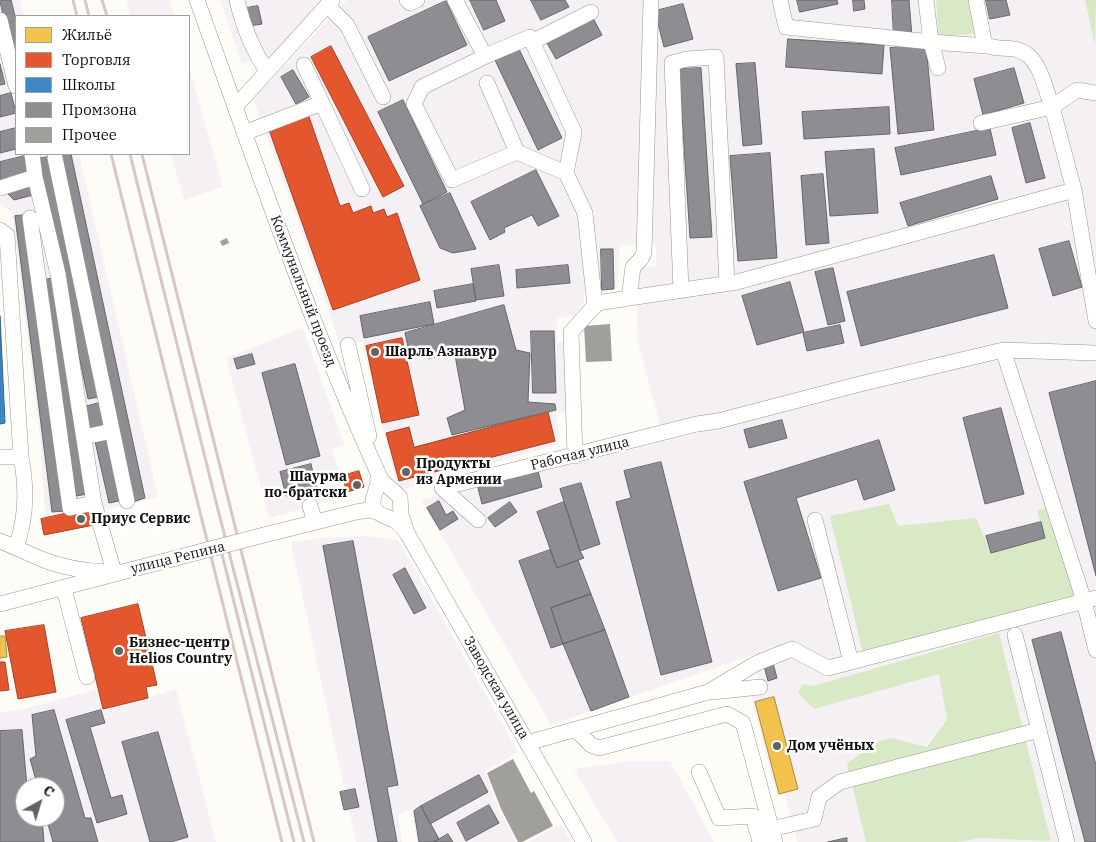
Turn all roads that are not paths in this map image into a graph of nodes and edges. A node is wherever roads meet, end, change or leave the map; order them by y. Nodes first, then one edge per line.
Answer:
1 (196, 0) edge
2 (237, 0) edge
3 (407, 0) edge
4 (417, 0) edge
5 (455, 0) edge
6 (651, 0) edge
7 (780, 0) edge
8 (926, 0) edge
9 (976, 0) edge
10 (330, 2) edge
11 (590, 12) dead end
12 (0, 20) edge
13 (532, 42) junction
14 (931, 42) junction
15 (987, 46) junction
16 (485, 56) junction
17 (304, 65) dead end
18 (938, 68) dead end
19 (267, 71) junction
20 (15, 82) edge
21 (487, 83) dead end
22 (1096, 93) edge
23 (383, 97) dead end
24 (322, 103) junction
25 (235, 107) junction
26 (1052, 107) junction
27 (981, 123) dead end
28 (244, 132) junction
29 (518, 152) junction
30 (32, 155) edge
31 (55, 158) dead end
32 (566, 172) junction
33 (35, 177) junction
34 (0, 188) edge
35 (362, 189) dead end
36 (1074, 190) junction
37 (30, 218) dead end
38 (0, 230) edge
39 (727, 283) junction
40 (682, 290) junction
41 (629, 298) junction
42 (595, 306) junction
43 (1096, 321) edge
44 (348, 345) dead end
45 (1003, 350) junction
46 (1096, 353) edge
47 (112, 431) junction
48 (84, 437) junction
49 (575, 456) junction
50 (0, 457) edge
51 (22, 457) junction
52 (376, 469) junction
53 (394, 490) junction
54 (127, 501) dead end
55 (94, 503) junction
56 (310, 506) dead end
57 (377, 506) junction
58 (401, 506) junction
59 (478, 520) dead end
60 (815, 520) dead end
61 (315, 522) junction
62 (407, 534) junction
63 (0, 542) edge
64 (16, 547) junction
65 (120, 571) junction
66 (64, 589) junction
67 (1090, 600) edge
68 (0, 604) edge
69 (1015, 636) dead end
70 (1096, 650) edge
71 (851, 662) junction
72 (87, 677) dead end
73 (760, 687) dead end
74 (708, 692) junction
75 (576, 730) junction
76 (1039, 730) junction
77 (527, 743) junction
78 (699, 772) dead end
79 (773, 835) edge
80 (584, 842) edge
81 (760, 842) edge
82 (1067, 842) edge

1 - 25 street, Коммунальный проезд
2 - 19 street
3 - 4 street
5 - 16 street
6 - 41 street
7 - 14 street
8 - 14 street
9 - 15 street
10 - 19 street
10 - 23 street
11 - 13 street
12 - 20 street
13 - 16 street
13 - 32 street
14 - 15 street
14 - 18 street
15 - 26 street
16 - 29 street
17 - 24 street
19 - 25 street
21 - 29 street
22 - 26 street
24 - 28 street
24 - 35 street
25 - 28 street, Коммунальный проезд
26 - 27 street
26 - 36 street
28 - 52 street, Коммунальный проезд
29 - 32 street
30 - 33 street
31 - 47 street
32 - 42 street
33 - 34 street
33 - 48 street
36 - 39 street
36 - 43 street
37 - 55 street
38 - 51 street
39 - 40 street
39 - 40 street
40 - 41 street
41 - 42 street
42 - 49 street
44 - 52 street
45 - 46 street, Рабочая улица
45 - 49 street, Рабочая улица
45 - 67 street
47 - 48 street
47 - 54 street
48 - 55 street
49 - 59 street, Рабочая улица
50 - 51 street
51 - 64 street
52 - 53 street, Коммунальный проезд
52 - 57 street
53 - 57 street
53 - 58 street, Заводская улица
55 - 65 street
56 - 61 street
57 - 58 street
57 - 61 street, улица Репина
57 - 62 street, Заводская улица
58 - 62 street, Заводская улица
60 - 71 street
61 - 65 street, улица Репина, bridge
62 - 77 street, Заводская улица
63 - 64 street
64 - 65 street
65 - 66 street, улица Репина
66 - 68 street, улица Репина
66 - 72 street
67 - 70 street
67 - 71 street
69 - 76 street
71 - 74 street
73 - 74 street
74 - 75 street
75 - 77 street
75 - 79 street
76 - 79 street
76 - 82 street
77 - 80 street, Заводская улица
78 - 81 street

